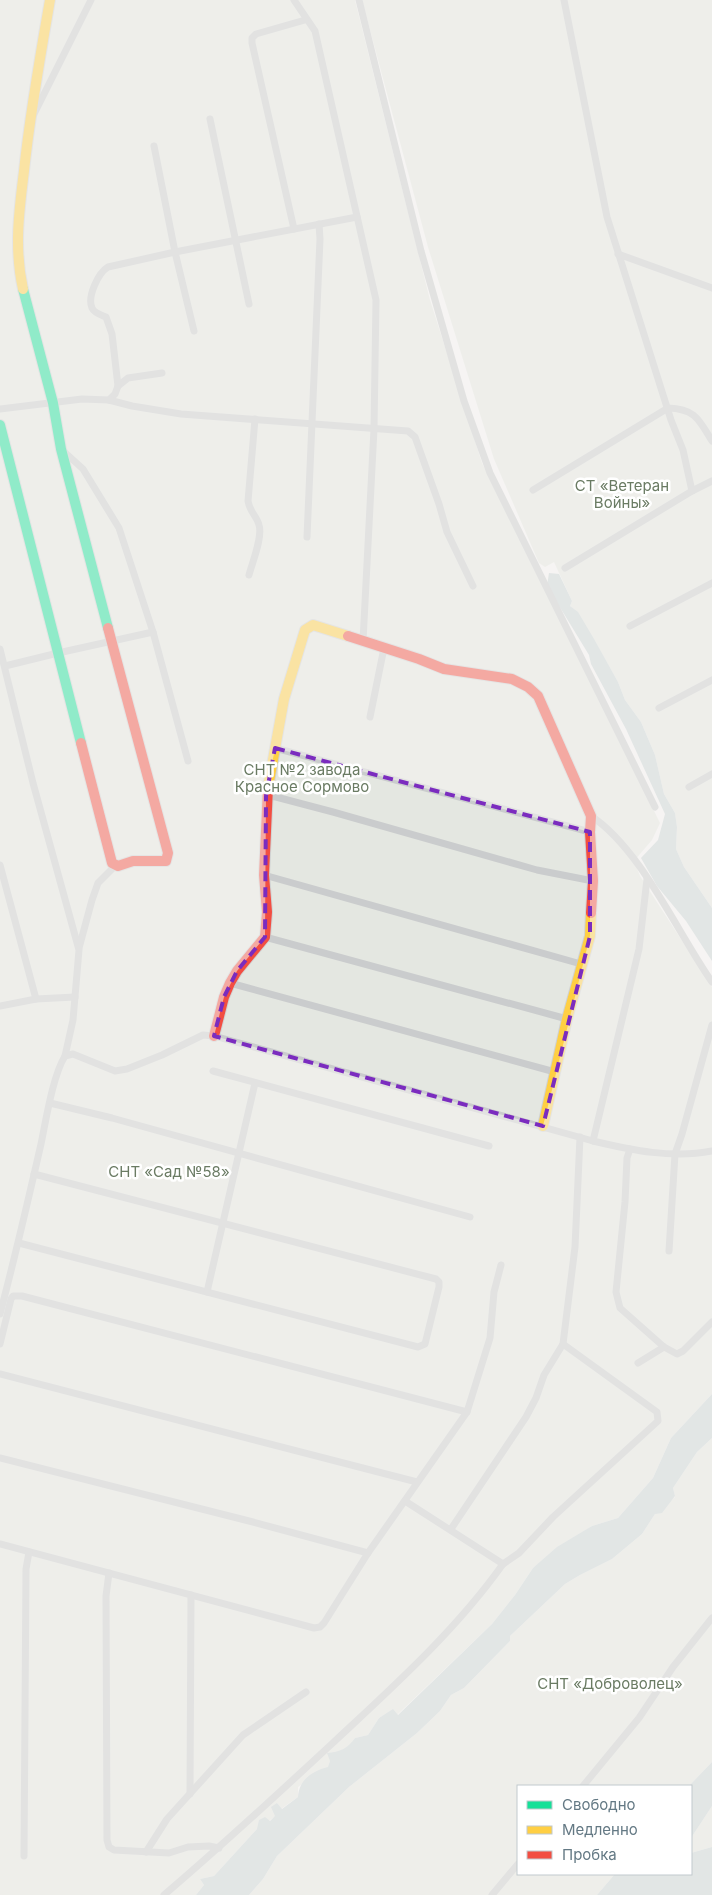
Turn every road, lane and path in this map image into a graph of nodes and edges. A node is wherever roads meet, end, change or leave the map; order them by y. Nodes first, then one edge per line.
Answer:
1 (50, 0) edge
2 (91, 0) edge
3 (294, 0) edge
4 (359, 0) edge
5 (564, 0) edge
6 (306, 20) junction
7 (210, 119) dead end
8 (29, 123) junction
9 (154, 146) dead end
10 (357, 217) junction
11 (319, 224) junction
12 (294, 229) junction
13 (234, 240) junction
14 (175, 252) junction
15 (618, 254) junction
16 (712, 288) edge
17 (248, 304) dead end
18 (194, 331) dead end
19 (162, 373) dead end
20 (118, 386) junction
21 (109, 400) junction
22 (53, 403) junction
23 (668, 408) junction
24 (0, 409) edge
25 (255, 419) junction
26 (313, 424) junction
27 (0, 425) edge
28 (374, 429) junction
29 (712, 441) edge
30 (61, 448) junction
31 (712, 481) edge
32 (533, 490) dead end
33 (692, 491) junction
34 (307, 537) dead end
35 (565, 568) dead end
36 (249, 575) dead end
37 (712, 583) edge
38 (472, 586) dead end
39 (630, 626) dead end
40 (153, 632) junction
41 (113, 641) junction
42 (362, 641) junction
43 (384, 648) junction
44 (0, 649) edge
45 (58, 653) junction
46 (4, 666) junction
47 (712, 680) edge
48 (659, 708) dead end
49 (370, 717) dead end
50 (275, 748) junction
51 (188, 761) dead end
52 (712, 774) edge
53 (689, 787) dead end
54 (266, 796) junction
55 (655, 807) dead end
56 (591, 816) junction
57 (590, 832) junction
58 (0, 865) edge
59 (115, 866) junction
60 (264, 875) junction
61 (647, 879) junction
62 (593, 881) junction
63 (265, 937) junction
64 (79, 950) junction
65 (581, 964) junction
66 (712, 982) edge
67 (230, 983) junction
68 (75, 997) junction
69 (36, 999) junction
70 (0, 1006) edge
71 (567, 1019) junction
72 (712, 1025) edge
73 (214, 1036) junction
74 (65, 1056) junction
75 (212, 1070) dead end
76 (555, 1072) junction
77 (255, 1083) junction
78 (50, 1103) junction
79 (543, 1126) junction
80 (580, 1137) junction
81 (593, 1141) junction
82 (488, 1146) dead end
83 (630, 1149) junction
84 (712, 1151) edge
85 (239, 1153) junction
86 (675, 1154) junction
87 (34, 1174) junction
88 (470, 1217) dead end
89 (223, 1224) junction
90 (19, 1243) junction
91 (669, 1252) dead end
92 (501, 1265) dead end
93 (207, 1292) junction
94 (0, 1314) edge
95 (712, 1322) edge
96 (0, 1344) edge
97 (563, 1344) junction
98 (664, 1348) junction
99 (638, 1363) dead end
100 (0, 1374) edge
101 (467, 1412) junction
102 (0, 1458) edge
103 (417, 1482) junction
104 (406, 1500) junction
105 (452, 1530) junction
106 (0, 1544) edge
107 (29, 1552) junction
108 (368, 1553) junction
109 (503, 1564) junction
110 (109, 1573) junction
111 (191, 1595) junction
112 (712, 1618) edge
113 (306, 1692) dead end
114 (584, 1785) edge
115 (190, 1794) junction
116 (219, 1848) junction
117 (146, 1852) junction
118 (24, 1856) dead end
119 (517, 1865) edge
120 (164, 1895) edge
121 (492, 1895) edge

1 - 8 street
2 - 8 street
3 - 6 street
4 - 55 street
5 - 15 street
6 - 10 street
6 - 12 street
7 - 13 street
8 - 22 street
9 - 14 street
10 - 11 street
10 - 28 street
11 - 12 street
11 - 26 street
12 - 13 street
13 - 14 street
13 - 17 street
14 - 18 street
14 - 20 street
15 - 16 street
15 - 23 street
19 - 20 street
20 - 21 street
21 - 22 street
21 - 25 street
22 - 24 street
22 - 30 street
23 - 29 street
23 - 32 street
23 - 33 street
25 - 26 street
25 - 36 street
26 - 28 street
26 - 34 street
27 - 45 street
28 - 38 street
28 - 42 street
30 - 40 street
30 - 41 street
31 - 33 street
33 - 35 street
37 - 39 street
40 - 41 street
40 - 51 street
41 - 45 street
41 - 59 street
42 - 43 street
42 - 50 street
43 - 49 street
43 - 56 street
44 - 46 street
45 - 46 street
45 - 59 street
46 - 64 street
47 - 48 street
50 - 54 street
50 - 57 street
52 - 53 street
54 - 60 street
54 - 62 street
56 - 57 street
56 - 61 street
57 - 62 street
58 - 69 street
59 - 64 street
60 - 63 street
60 - 65 street
61 - 66 street
61 - 81 street
62 - 65 street
63 - 67 street
63 - 71 street
64 - 68 street
65 - 71 street
67 - 73 street
67 - 76 street
68 - 69 street
68 - 74 street
69 - 70 street
71 - 76 street
72 - 86 street
73 - 74 street
73 - 79 street
74 - 78 street
75 - 77 street
76 - 79 street
77 - 82 street
77 - 85 street
78 - 85 street
78 - 87 street
79 - 80 street
80 - 81 street
80 - 97 street
81 - 83 street
83 - 86 street
83 - 98 street
84 - 86 street
85 - 88 street
85 - 89 street
86 - 91 street
87 - 89 street
87 - 90 street
89 - 93 street
89 - 93 street
90 - 93 street
90 - 94 street
92 - 101 street
95 - 98 street
96 - 101 street
97 - 105 street
97 - 109 street
98 - 99 street
100 - 103 street
101 - 103 street
102 - 108 street
103 - 104 street
104 - 105 street
104 - 108 street
105 - 109 street
106 - 107 street
107 - 110 street
107 - 118 street
108 - 111 street
109 - 116 street
110 - 111 street
110 - 117 street
111 - 115 street
112 - 114 street
113 - 115 street
115 - 117 street
116 - 117 street
116 - 120 street
119 - 121 street

